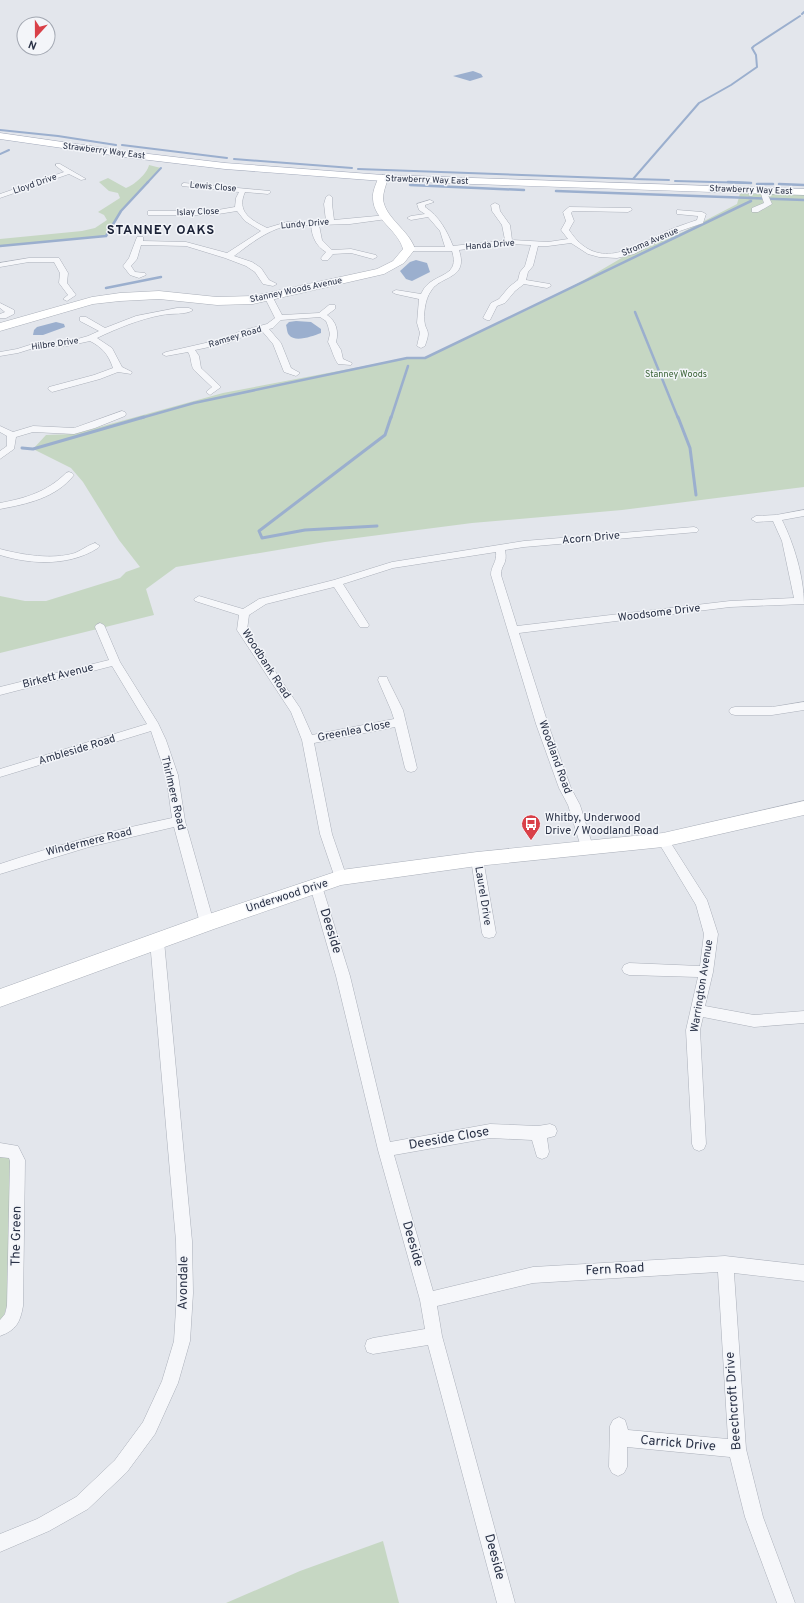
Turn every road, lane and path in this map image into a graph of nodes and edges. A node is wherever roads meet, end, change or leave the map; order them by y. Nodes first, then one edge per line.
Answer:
1 (0, 136) edge
2 (52, 144) junction
3 (0, 145) edge
4 (58, 165) dead end
5 (69, 172) junction
6 (383, 178) junction
7 (83, 179) dead end
8 (183, 185) dead end
9 (243, 190) junction
10 (762, 191) junction
11 (268, 192) dead end
12 (804, 192) edge
13 (0, 196) edge
14 (337, 198) dead end
15 (430, 202) dead end
16 (495, 205) dead end
17 (239, 209) junction
18 (754, 210) dead end
19 (156, 211) dead end
20 (622, 211) dead end
21 (680, 212) dead end
22 (430, 215) junction
23 (387, 217) junction
24 (411, 218) dead end
25 (330, 222) junction
26 (315, 223) junction
27 (265, 230) junction
28 (572, 241) junction
29 (509, 242) junction
30 (535, 244) junction
31 (409, 248) junction
32 (453, 248) junction
33 (331, 252) junction
34 (65, 256) dead end
35 (228, 256) junction
36 (373, 257) dead end
37 (325, 258) dead end
38 (56, 260) junction
39 (0, 265) edge
40 (135, 276) dead end
41 (522, 281) junction
42 (267, 285) dead end
43 (547, 286) dead end
44 (396, 292) dead end
45 (73, 296) dead end
46 (423, 297) junction
47 (269, 298) junction
48 (0, 305) edge
49 (332, 308) dead end
50 (189, 310) dead end
51 (321, 315) junction
52 (500, 315) dead end
53 (8, 317) edge
54 (279, 318) junction
55 (83, 319) dead end
56 (264, 328) junction
57 (105, 331) junction
58 (90, 338) junction
59 (421, 346) dead end
60 (190, 349) junction
61 (0, 354) edge
62 (166, 354) dead end
63 (341, 363) dead end
64 (118, 369) junction
65 (128, 372) dead end
66 (289, 373) dead end
67 (52, 389) dead end
68 (217, 389) dead end
69 (122, 414) dead end
70 (0, 429) edge
71 (12, 435) junction
72 (0, 456) edge
73 (68, 480) dead end
74 (0, 506) edge
75 (804, 513) edge
76 (776, 518) junction
77 (756, 519) dead end
78 (694, 530) dead end
79 (95, 546) dead end
80 (500, 548) junction
81 (0, 552) edge
82 (337, 583) junction
83 (199, 599) dead end
84 (802, 600) edge
85 (244, 613) junction
86 (364, 625) dead end
87 (100, 627) dead end
88 (514, 630) junction
89 (115, 662) junction
90 (383, 680) dead end
91 (0, 691) edge
92 (804, 706) edge
93 (735, 711) dead end
94 (400, 722) junction
95 (154, 726) junction
96 (308, 740) junction
97 (411, 768) dead end
98 (0, 773) edge
99 (804, 808) edge
100 (179, 821) junction
101 (663, 840) junction
102 (587, 847) junction
103 (477, 859) junction
104 (0, 869) edge
105 (341, 878) junction
106 (316, 886) junction
107 (207, 923) junction
108 (489, 933) dead end
109 (157, 941) junction
110 (629, 969) dead end
111 (706, 972) junction
112 (0, 998) edge
113 (698, 1010) junction
114 (804, 1017) edge
115 (699, 1144) dead end
116 (0, 1150) edge
117 (385, 1150) junction
118 (542, 1152) dead end
119 (725, 1264) junction
120 (804, 1273) edge
121 (428, 1300) junction
122 (0, 1328) edge
123 (434, 1336) junction
124 (373, 1346) dead end
125 (737, 1449) junction
126 (618, 1468) dead end
127 (0, 1543) edge
128 (506, 1603) edge
129 (786, 1603) edge

1 - 2 main road, Strawberry Way East
2 - 3 main road, Strawberry Way East
2 - 6 main road, Strawberry Way East
4 - 5 street, Lloyd Drive
5 - 7 street, Lloyd Drive
5 - 13 street, Lloyd Drive
6 - 10 main road, Strawberry Way East
6 - 23 street
8 - 9 street, Lewis Close
9 - 11 street, Lewis Close
9 - 17 street
10 - 12 main road, Strawberry Way East
10 - 18 street
14 - 25 street
15 - 22 street
16 - 29 street
17 - 19 street, Islay Close
17 - 27 street
20 - 28 street
21 - 28 street, Stroma Avenue
22 - 24 street
22 - 32 street
23 - 25 street, Lundy Drive
23 - 31 street
25 - 26 street, Lundy Drive
26 - 27 street, Lundy Drive
26 - 33 street
27 - 35 street, Lundy Drive
28 - 30 street, Handa Drive
29 - 30 street, Handa Drive
29 - 32 street, Handa Drive
30 - 41 street
31 - 32 street, Handa Drive
31 - 47 street, Stanney Woods Avenue
32 - 46 street
33 - 36 street
33 - 37 street
34 - 38 street
35 - 40 street
35 - 42 street
38 - 39 street
38 - 45 street
41 - 43 street
41 - 52 street
44 - 46 street
46 - 59 street
47 - 53 street, Stanney Woods Avenue
47 - 54 street
48 - 53 street
49 - 51 street
50 - 57 street
51 - 54 street
51 - 63 street
54 - 56 street, Ramsey Road
55 - 57 street
56 - 60 street, Ramsey Road
56 - 66 street
57 - 58 street
58 - 61 street, Hilbre Drive
58 - 64 street, Hilbre Drive
60 - 62 street, Ramsey Road
60 - 68 street
64 - 65 street
64 - 67 street
69 - 71 street
70 - 71 street
71 - 72 street
73 - 74 street
75 - 76 street
76 - 77 street
76 - 84 street
78 - 80 street, Acorn Drive
79 - 81 street
80 - 82 street, Woodbank Road
80 - 88 street, Woodland Road
82 - 85 street, Woodbank Road
82 - 86 street
83 - 85 street
84 - 88 street, Woodsome Drive
85 - 96 street, Woodbank Road
87 - 89 street, Thirlmere Road
88 - 102 street, Woodland Road
89 - 91 street, Birkett Avenue
89 - 95 street, Thirlmere Road
90 - 94 street, Greenlea Close
92 - 93 street
94 - 96 street, Greenlea Close
94 - 97 street, Greenlea Close
95 - 98 street, Ambleside Road
95 - 100 street, Thirlmere Road
96 - 105 street, Woodbank Road
99 - 101 street
100 - 104 street, Windermere Road
100 - 107 street, Thirlmere Road
101 - 102 street
101 - 111 street, Warrington Avenue
102 - 103 street, Underwood Drive
103 - 105 street, Underwood Drive
103 - 108 street, Laurel Drive
105 - 106 street, Underwood Drive
106 - 107 street, Underwood Drive
106 - 117 street, Deeside
107 - 109 street, Underwood Drive
109 - 112 street, Underwood Drive
109 - 127 street, Avondale
110 - 111 street
111 - 113 street, Warrington Avenue
113 - 114 street
113 - 115 street, Warrington Avenue
116 - 122 street, The Green
117 - 118 street, Deeside Close
117 - 121 street, Deeside
119 - 120 street, Fern Road
119 - 121 street, Fern Road
119 - 125 street, Beechcroft Drive
121 - 123 street, Deeside
123 - 124 street
123 - 128 street, Deeside
125 - 126 street, Carrick Drive
125 - 129 street, Beechcroft Drive

